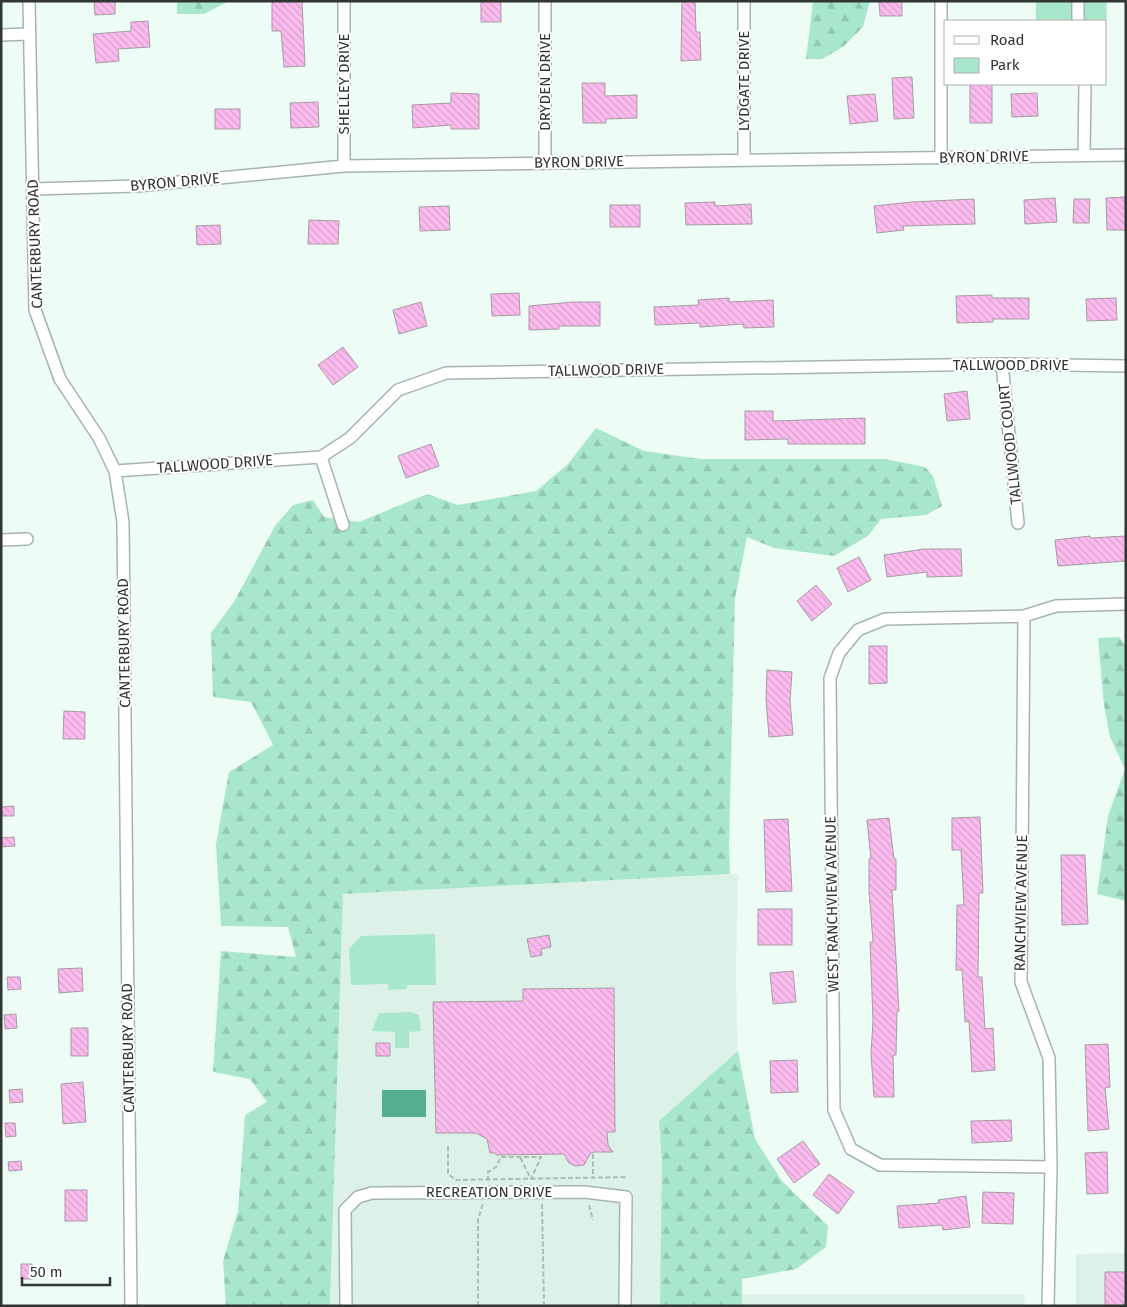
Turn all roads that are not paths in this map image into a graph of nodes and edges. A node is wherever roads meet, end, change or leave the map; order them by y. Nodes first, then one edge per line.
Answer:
1 (29, 1) edge
2 (344, 1) edge
3 (545, 1) edge
4 (744, 1) edge
5 (941, 1) edge
6 (1078, 1) edge
7 (1078, 20) edge
8 (29, 34) junction
9 (1, 35) edge
10 (1085, 85) edge
11 (1126, 154) edge
12 (1084, 155) junction
13 (941, 158) junction
14 (744, 160) junction
15 (545, 163) junction
16 (344, 166) junction
17 (33, 189) junction
18 (1002, 364) junction
19 (1126, 366) edge
20 (321, 458) junction
21 (115, 471) junction
22 (1018, 523) dead end
23 (344, 524) dead end
24 (27, 539) dead end
25 (1, 540) edge
26 (1126, 604) edge
27 (1024, 616) junction
28 (1050, 1167) junction
29 (131, 1306) edge
30 (346, 1306) edge
31 (625, 1306) edge
32 (1048, 1306) edge

1 - 8 street, CANTERBURY ROAD
2 - 16 street, SHELLEY DRIVE
3 - 15 street, DRYDEN DRIVE
4 - 14 street, LYDGATE DRIVE
5 - 13 street
6 - 7 street
8 - 9 street
8 - 17 street, CANTERBURY ROAD
10 - 12 street
11 - 12 street, BYRON DRIVE
12 - 13 street, BYRON DRIVE
13 - 14 street, BYRON DRIVE
14 - 15 street, BYRON DRIVE
15 - 16 street, BYRON DRIVE
16 - 17 street, BYRON DRIVE
17 - 21 street, CANTERBURY ROAD
18 - 19 street, TALLWOOD DRIVE
18 - 20 street, TALLWOOD DRIVE
18 - 22 street, TALLWOOD COURT
20 - 21 street, TALLWOOD DRIVE
20 - 23 street
21 - 29 street, CANTERBURY ROAD
24 - 25 street
26 - 27 street, WEST RANCHVIEW AVENUE
27 - 28 street, RANCHVIEW AVENUE
27 - 28 street, WEST RANCHVIEW AVENUE
28 - 32 street, RANCHVIEW AVENUE
30 - 31 street, RECREATION DRIVE

